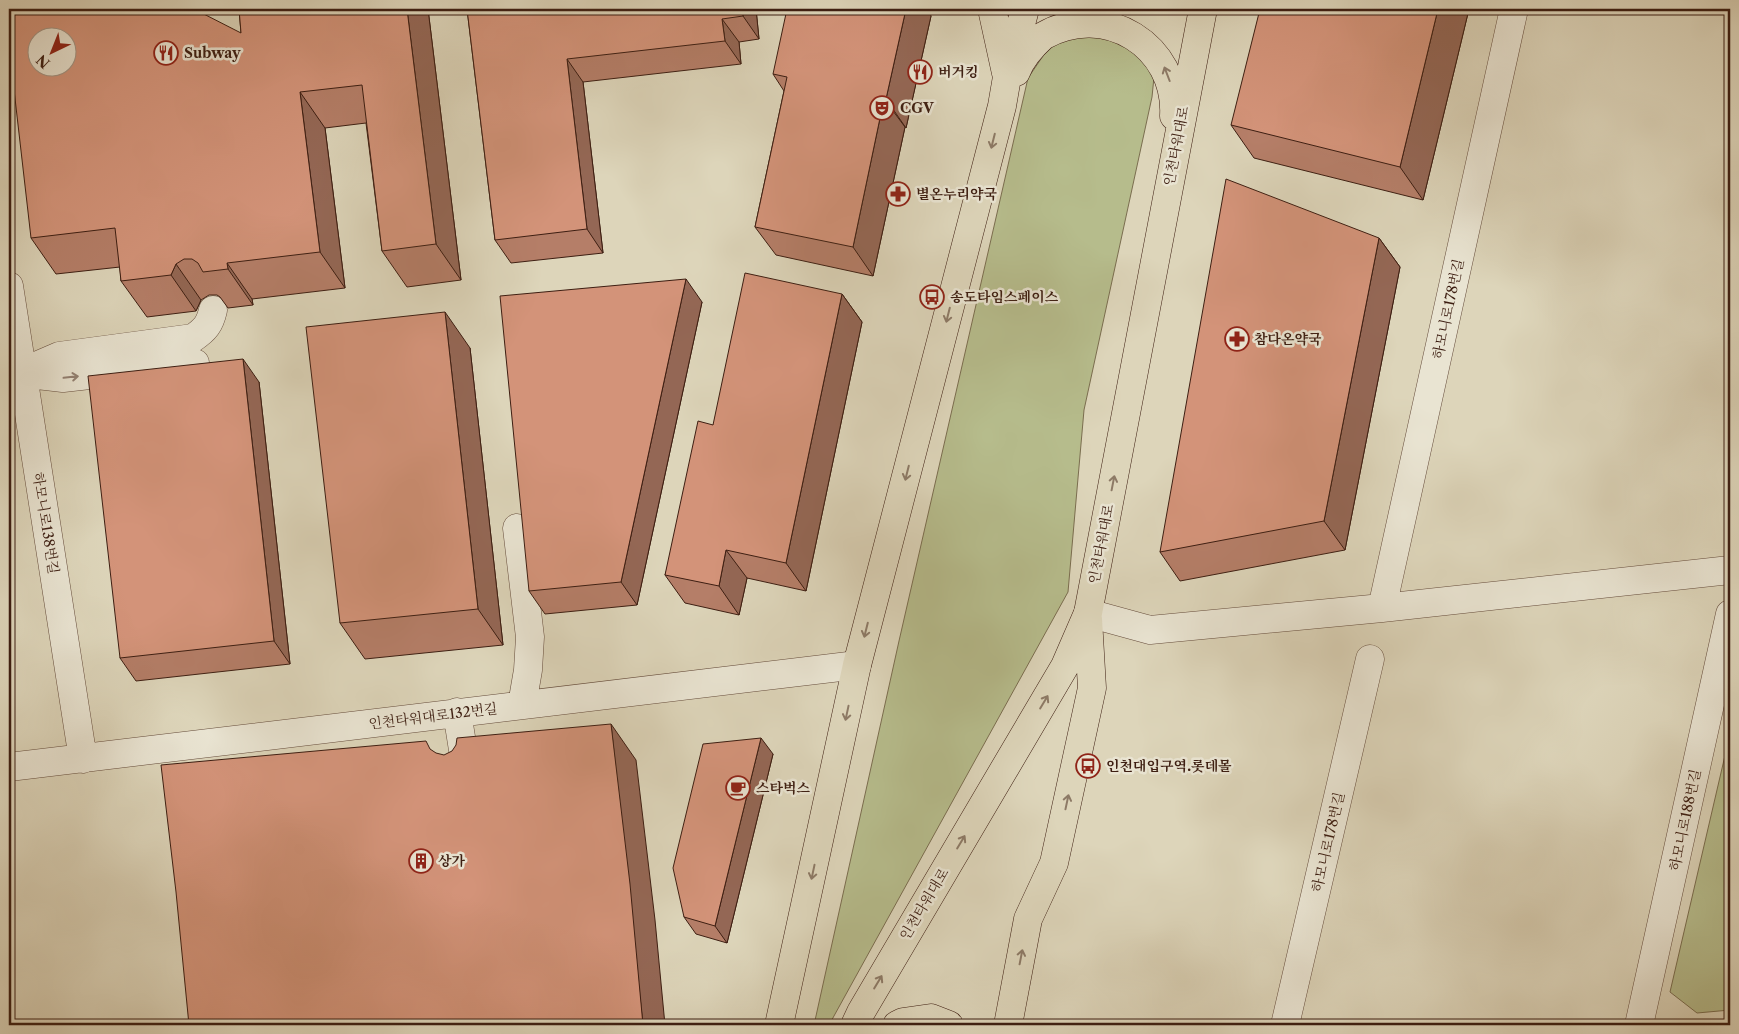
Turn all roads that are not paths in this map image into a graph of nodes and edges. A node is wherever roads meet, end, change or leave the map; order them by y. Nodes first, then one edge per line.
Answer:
1 (992, 9) edge
2 (1025, 9) edge
3 (1203, 9) edge
4 (1514, 9) edge
5 (1007, 77) junction
6 (1002, 106) junction
7 (1171, 175) junction
8 (9, 286) edge
9 (213, 310) edge
10 (195, 363) edge
11 (16, 373) edge
12 (517, 528) dead end
13 (1730, 570) edge
14 (1382, 608) junction
15 (1088, 613) junction
16 (1730, 614) edge
17 (1370, 659) dead end
18 (857, 666) junction
19 (522, 705) junction
20 (456, 712) junction
21 (83, 759) junction
22 (9, 767) edge
23 (467, 776) edge
24 (1010, 1015) edge
25 (779, 1025) edge
26 (856, 1025) edge
27 (897, 1025) edge
28 (949, 1025) edge
29 (994, 1025) edge
30 (1285, 1025) edge
31 (1639, 1025) edge

1 - 5 main road
2 - 5 main road
3 - 7 main road, 인천타워대로
4 - 14 street, 하모니로178번길
5 - 6 main road
7 -> 6 main road
6 -> 18 main road
15 -> 7 main road, 인천타워대로
8 - 11 street, 하모니로138번길
9 - 11 street
11 -> 10 street
11 - 21 street, 하모니로138번길
12 - 19 street
13 - 14 street
14 - 15 street
24 -> 15 main road
26 -> 15 main road, 인천타워대로
16 - 31 street, 하모니로188번길
17 - 30 street, 하모니로178번길
18 - 19 street, 인천타워대로132번길
18 -> 25 main road
19 - 20 street, 인천타워대로132번길
20 - 21 street, 인천타워대로132번길
20 - 23 street
21 - 22 street, 인천타워대로132번길
24 - 29 main road
27 - 28 main road

